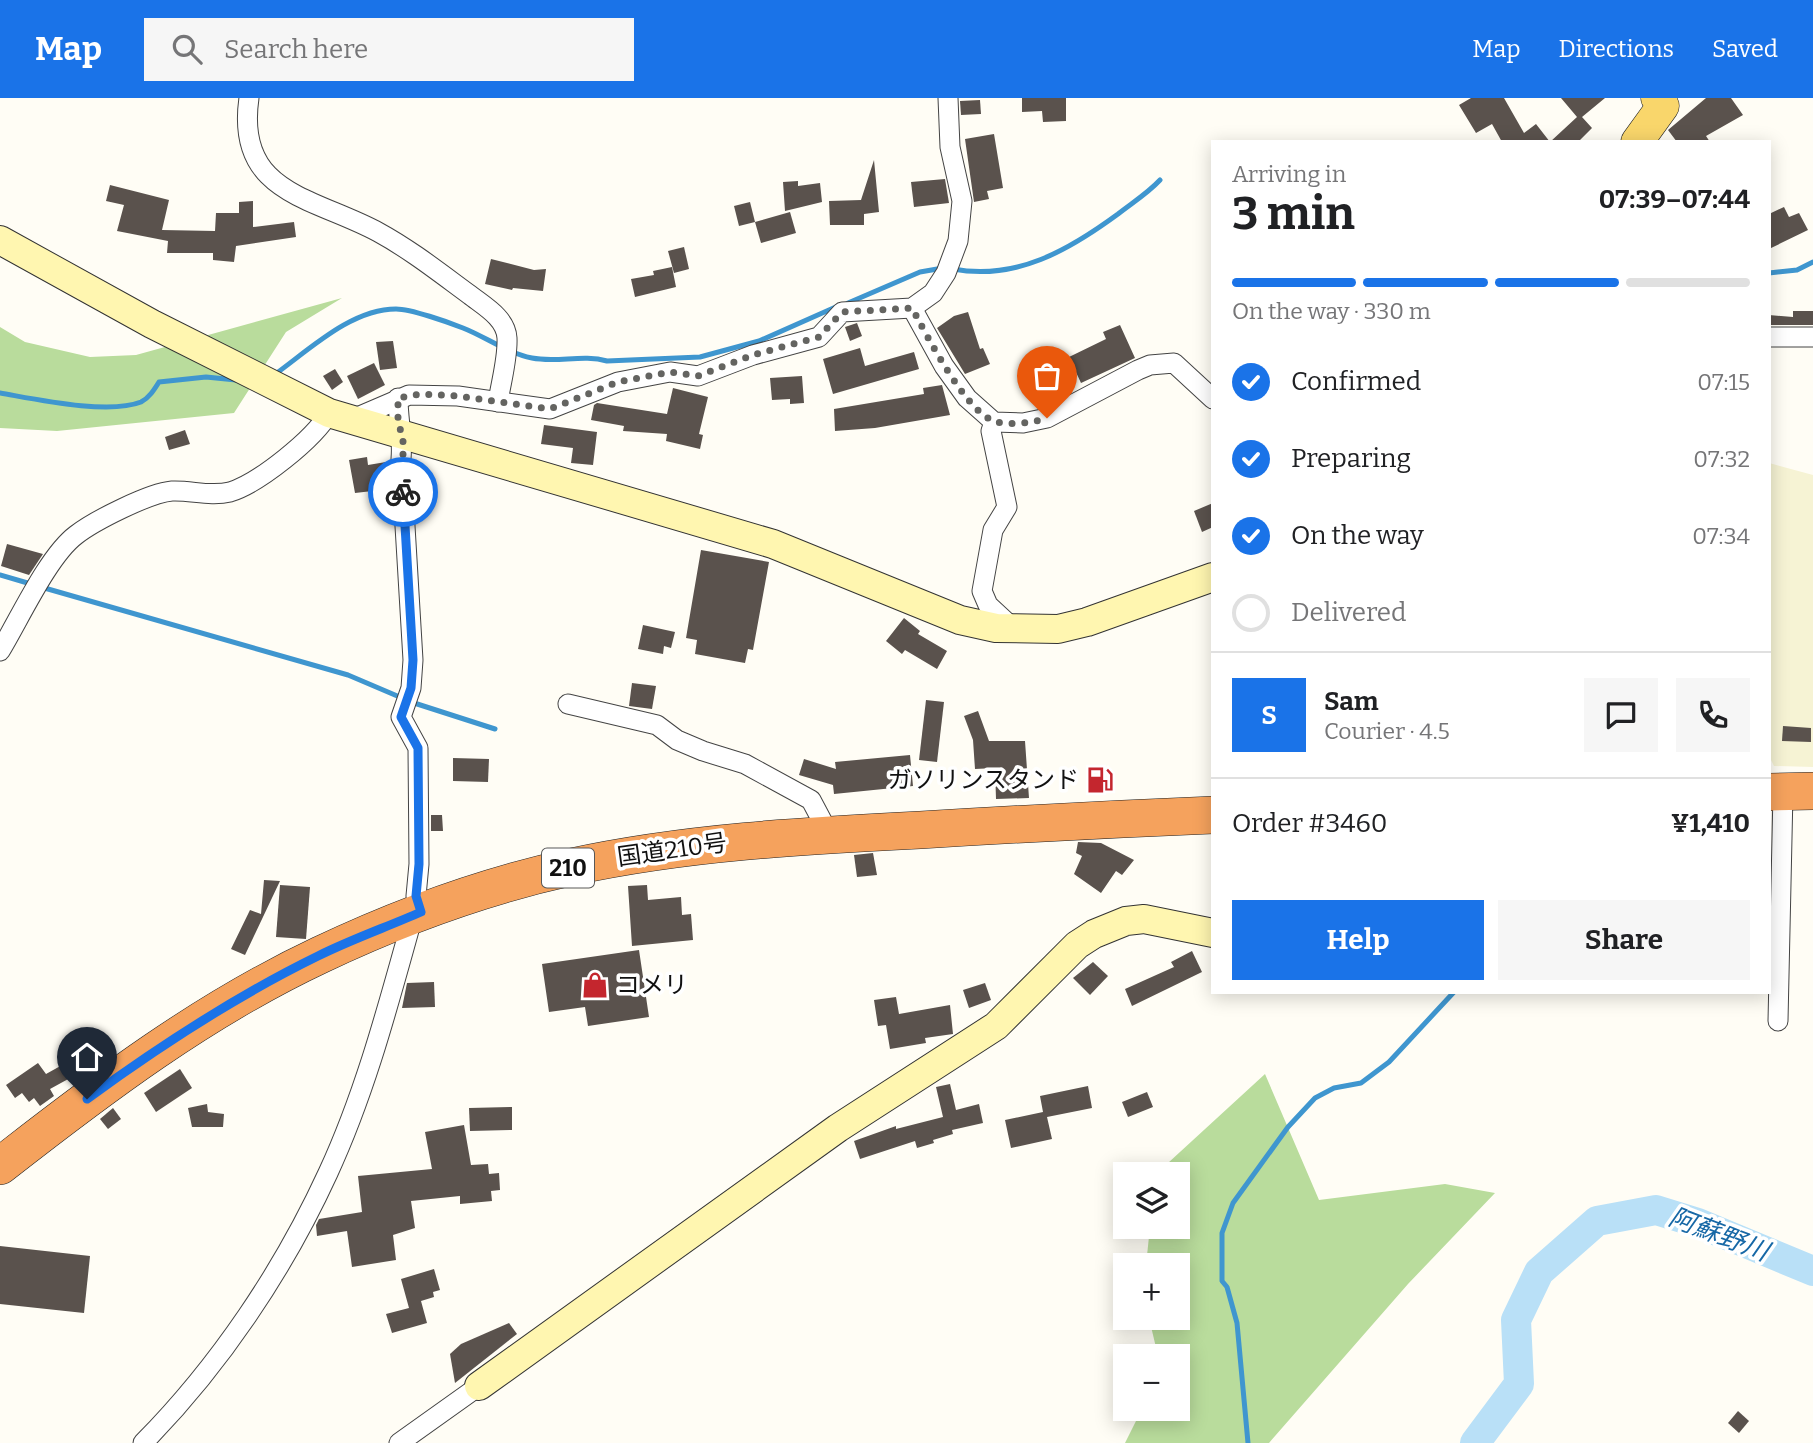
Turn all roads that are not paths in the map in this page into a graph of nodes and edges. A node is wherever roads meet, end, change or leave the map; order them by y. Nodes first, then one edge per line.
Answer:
1 (249, 98) edge
2 (948, 98) edge
3 (1665, 101) edge
4 (1638, 140) edge
5 (0, 240) edge
6 (912, 308) junction
7 (1771, 337) edge
8 (1813, 337) edge
9 (1211, 396) edge
10 (398, 398) junction
11 (498, 402) junction
12 (319, 409) junction
13 (994, 422) junction
14 (356, 423) junction
15 (403, 437) junction
16 (1211, 578) edge
17 (1014, 629) junction
18 (0, 651) edge
19 (568, 704) dead end
20 (1788, 792) edge
21 (1211, 814) edge
22 (829, 834) junction
23 (417, 914) junction
24 (1211, 933) edge
25 (1779, 1021) dead end
26 (0, 1166) edge
27 (479, 1386) joint
28 (143, 1443) edge
29 (399, 1443) edge

1 - 11 street
2 - 6 street
3 - 4 main road
5 - 12 street
6 - 11 street
6 - 13 street
7 - 8 street
9 - 13 street
10 - 11 street
10 - 14 street
10 - 15 street
12 - 14 street
12 - 18 street
13 - 17 street
14 - 15 street
15 - 17 street
15 - 23 street
16 - 17 street
19 - 22 street
20 - 25 street
21 - 22 highway, 国道210号 / 210
22 - 23 highway, 国道210号 / 210
23 - 26 highway, 国道210号 / 210
23 - 28 street
24 - 27 street
27 - 29 street

